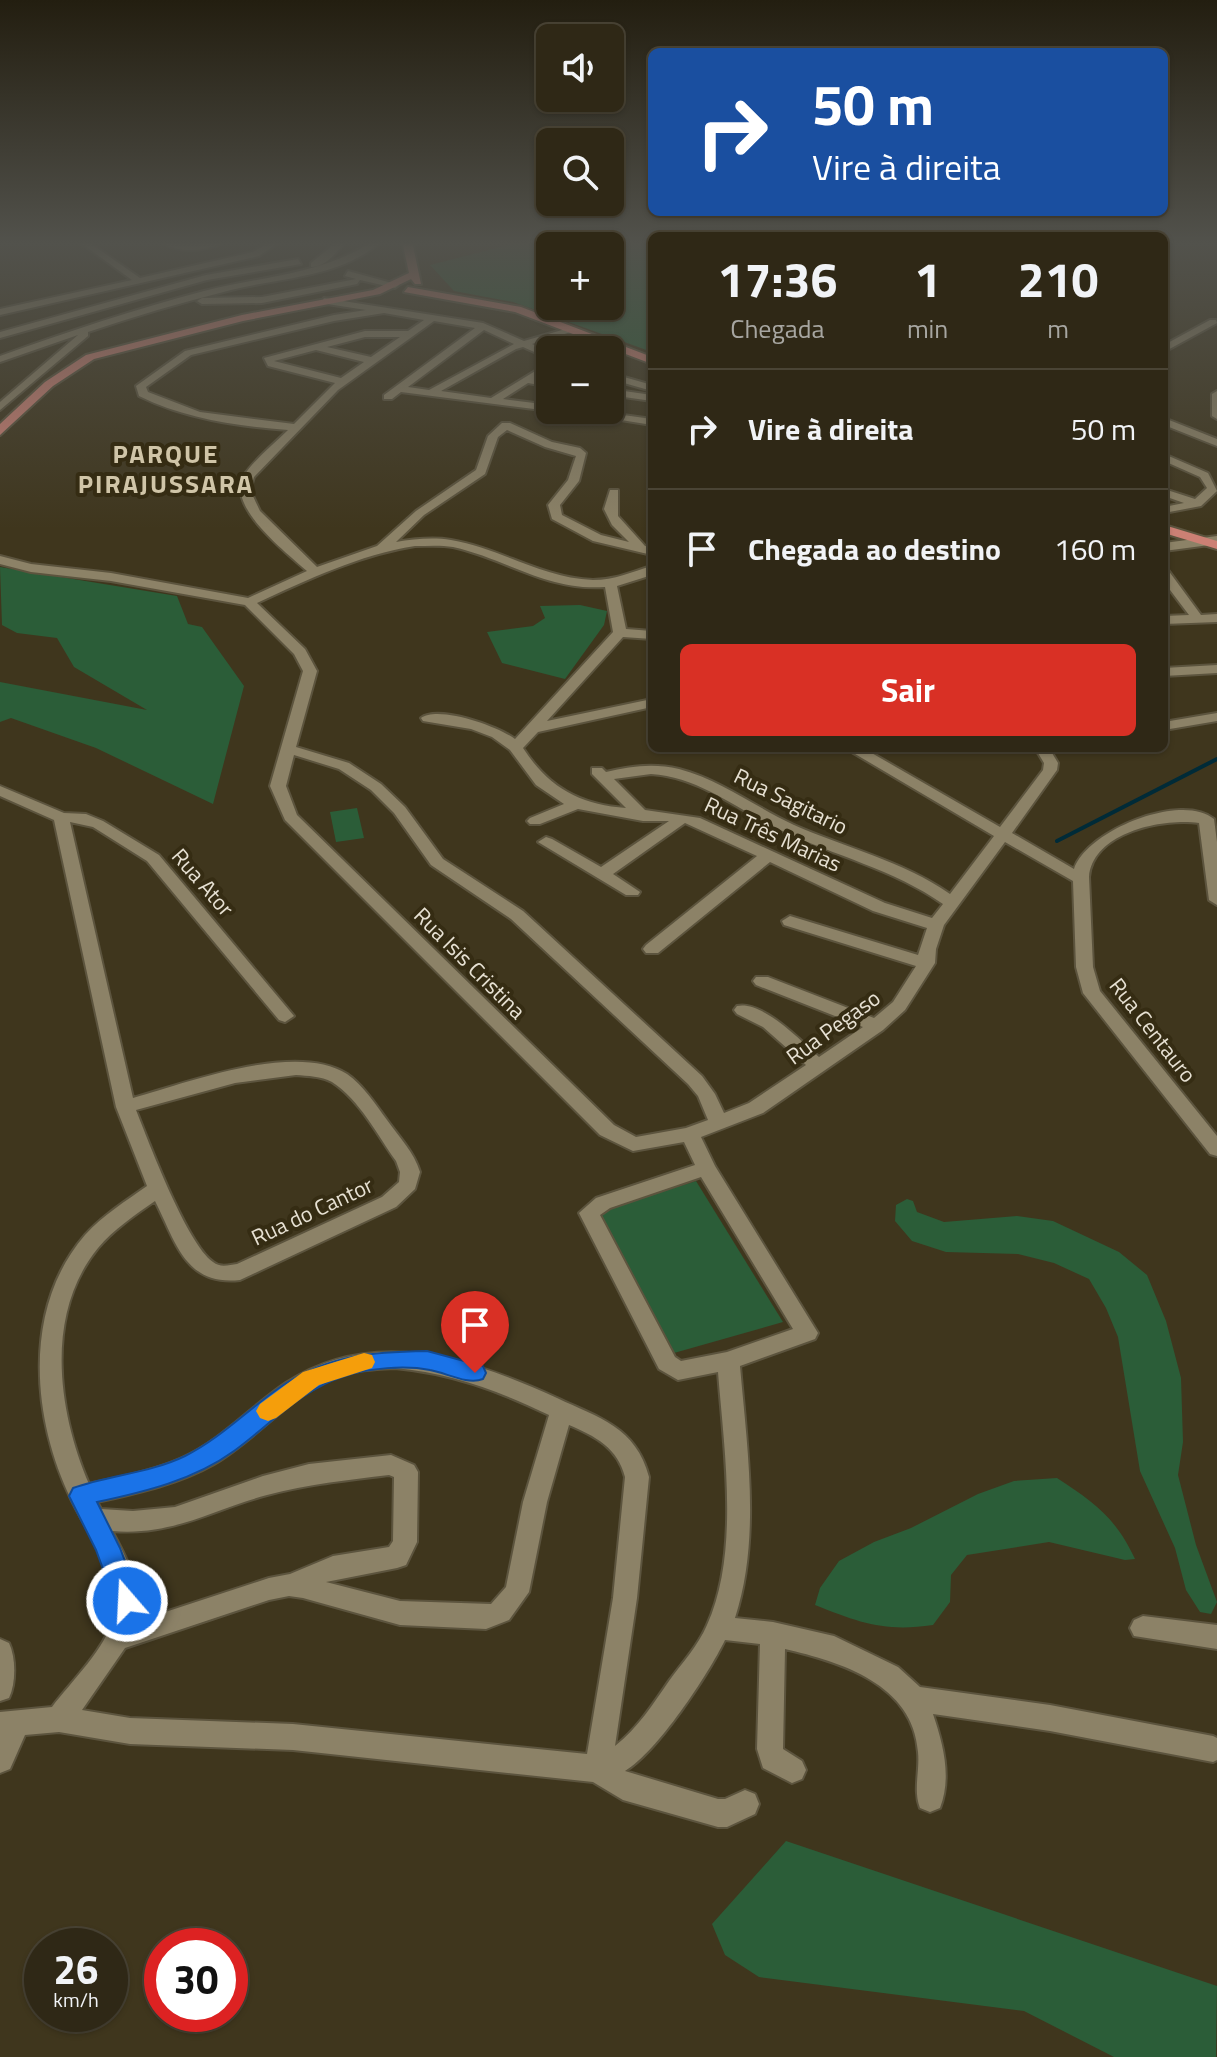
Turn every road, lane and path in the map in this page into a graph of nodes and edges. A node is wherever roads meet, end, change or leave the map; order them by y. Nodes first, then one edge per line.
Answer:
1 (64, 337) edge
2 (81, 337) edge
3 (168, 337) edge
4 (255, 337) edge
5 (354, 337) edge
6 (406, 337) edge
7 (468, 337) edge
8 (507, 337) edge
9 (548, 337) edge
10 (586, 337) edge
11 (1186, 337) edge
12 (523, 344) junction
13 (313, 346) junction
14 (1168, 347) edge
15 (452, 349) junction
16 (536, 350) edge
17 (466, 351) dead end
18 (481, 353) dead end
19 (495, 356) junction
20 (0, 359) edge
21 (648, 360) edge
22 (373, 361) junction
23 (427, 368) junction
24 (536, 373) edge
25 (463, 374) junction
26 (525, 380) junction
27 (624, 380) edge
28 (343, 382) junction
29 (536, 382) edge
30 (648, 387) edge
31 (399, 389) junction
32 (432, 392) junction
33 (624, 394) edge
34 (1217, 394) edge
35 (388, 397) dead end
36 (648, 397) edge
37 (493, 401) junction
38 (536, 406) edge
39 (0, 407) edge
40 (1217, 416) edge
41 (624, 418) edge
42 (648, 421) edge
43 (1168, 423) edge
44 (296, 427) junction
45 (0, 431) edge
46 (1217, 443) edge
47 (1168, 459) edge
48 (614, 492) dead end
49 (1168, 493) edge
50 (1197, 504) junction
51 (1168, 509) edge
52 (1168, 530) edge
53 (1213, 543) edge
54 (1168, 547) edge
55 (381, 549) junction
56 (648, 549) edge
57 (648, 550) edge
58 (0, 560) edge
59 (315, 572) junction
60 (648, 572) edge
61 (1168, 578) edge
62 (611, 585) junction
63 (249, 602) junction
64 (1217, 618) edge
65 (1198, 619) junction
66 (1168, 620) edge
67 (620, 633) junction
68 (648, 635) edge
69 (1217, 669) edge
70 (1168, 672) edge
71 (648, 704) edge
72 (1217, 717) edge
73 (428, 718) dead end
74 (1168, 725) edge
75 (530, 729) junction
76 (516, 747) junction
77 (288, 749) junction
78 (859, 752) edge
79 (1044, 752) edge
80 (0, 791) edge
81 (576, 804) junction
82 (1211, 814) edge
83 (643, 816) junction
84 (61, 817) junction
85 (683, 818) junction
86 (535, 821) dead end
87 (1001, 836) junction
88 (546, 842) dead end
89 (767, 856) junction
90 (1082, 872) junction
91 (602, 874) junction
92 (632, 892) dead end
93 (1217, 900) edge
94 (952, 903) junction
95 (790, 921) dead end
96 (936, 925) junction
97 (652, 949) dead end
98 (926, 963) junction
99 (762, 981) dead end
100 (743, 1010) dead end
101 (285, 1016) dead end
102 (877, 1026) junction
103 (819, 1067) junction
104 (125, 1107) junction
105 (719, 1124) junction
106 (690, 1134) junction
107 (1217, 1149) edge
108 (706, 1168) junction
109 (158, 1188) junction
110 (728, 1361) junction
111 (562, 1411) junction
112 (81, 1496) junction
113 (93, 1519) junction
114 (289, 1585) junction
115 (719, 1628) junction
116 (1143, 1628) dead end
117 (773, 1634) junction
118 (1217, 1637) edge
119 (118, 1639) junction
120 (0, 1651) edge
121 (0, 1689) edge
122 (914, 1699) junction
123 (59, 1719) junction
124 (8, 1724) edge
125 (1213, 1749) dead end
126 (0, 1760) edge
127 (598, 1769) junction
128 (792, 1770) dead end
129 (930, 1798) dead end
130 (745, 1804) dead end

1 - 20 street
2 - 39 street
3 - 45 main road
4 - 44 street
5 - 13 street
6 - 22 street
7 - 15 street
8 - 12 street
9 - 12 street
10 - 21 main road
11 - 14 street
12 - 16 street
12 - 19 street
13 - 22 street
13 - 28 street
15 - 17 street
15 - 23 street
18 - 19 street
19 - 25 street
22 - 28 street
23 - 25 street
23 - 31 street
24 - 26 street
25 - 32 street
26 - 29 street
26 - 37 street
27 - 30 street
28 - 44 street
31 - 32 street
31 - 35 street
32 - 37 street
33 - 36 street
34 - 40 street
37 - 38 street
41 - 42 street
43 - 46 street
44 - 59 street
47 - 50 street
48 - 56 street
49 - 50 street
50 - 51 street
52 - 53 main road
53 - 54 street
55 - 57 street
55 - 59 street
55 - 62 street
58 - 63 street
59 - 63 street
60 - 62 street
61 - 65 street
62 - 67 street
63 - 77 street, Rua Isis Cristina
64 - 65 street
65 - 66 street
67 - 68 street
67 - 75 street
69 - 70 street
71 - 75 street
72 - 74 street
73 - 76 street
75 - 76 street
76 - 81 street, Rua Três Marias
77 - 105 street
77 - 106 street, Rua Isis Cristina
78 - 87 street
79 - 87 street, Rua Pegaso
80 - 84 street, Rua Ator
81 - 83 street, Rua Três Marias
81 - 86 street
82 - 90 street
82 - 93 street
83 - 85 street, Rua Três Marias
83 - 94 street, Rua Sagitario
84 - 101 street, Rua Ator
84 - 104 street, Rua do Cantor
85 - 89 street, Rua Três Marias
85 - 91 street
87 - 90 street
87 - 94 street, Rua Pegaso
88 - 91 street
89 - 96 street, Rua Três Marias
89 - 97 street
90 - 107 street, Rua Centauro
91 - 92 street
94 - 96 street, Rua Pegaso
95 - 98 street
96 - 98 street, Rua Pegaso
98 - 102 street, Rua Pegaso
99 - 102 street
100 - 103 street
102 - 103 street, Rua Pegaso
103 - 105 street, Rua Pegaso
104 - 109 street, Rua do Cantor
104 - 109 street, Rua do Cantor
105 - 106 street, Rua Pegaso
106 - 108 street
108 - 110 street
108 - 110 street
109 - 112 street
110 - 115 street
111 - 112 street
111 - 114 street
111 - 127 street
112 - 113 street
113 - 114 street
113 - 119 street
114 - 119 street
115 - 117 street
115 - 127 street
116 - 118 street
117 - 122 street
117 - 128 street
119 - 123 street
120 - 121 street
122 - 125 street
122 - 129 street
123 - 124 street
123 - 127 street
124 - 126 street
127 - 130 street

